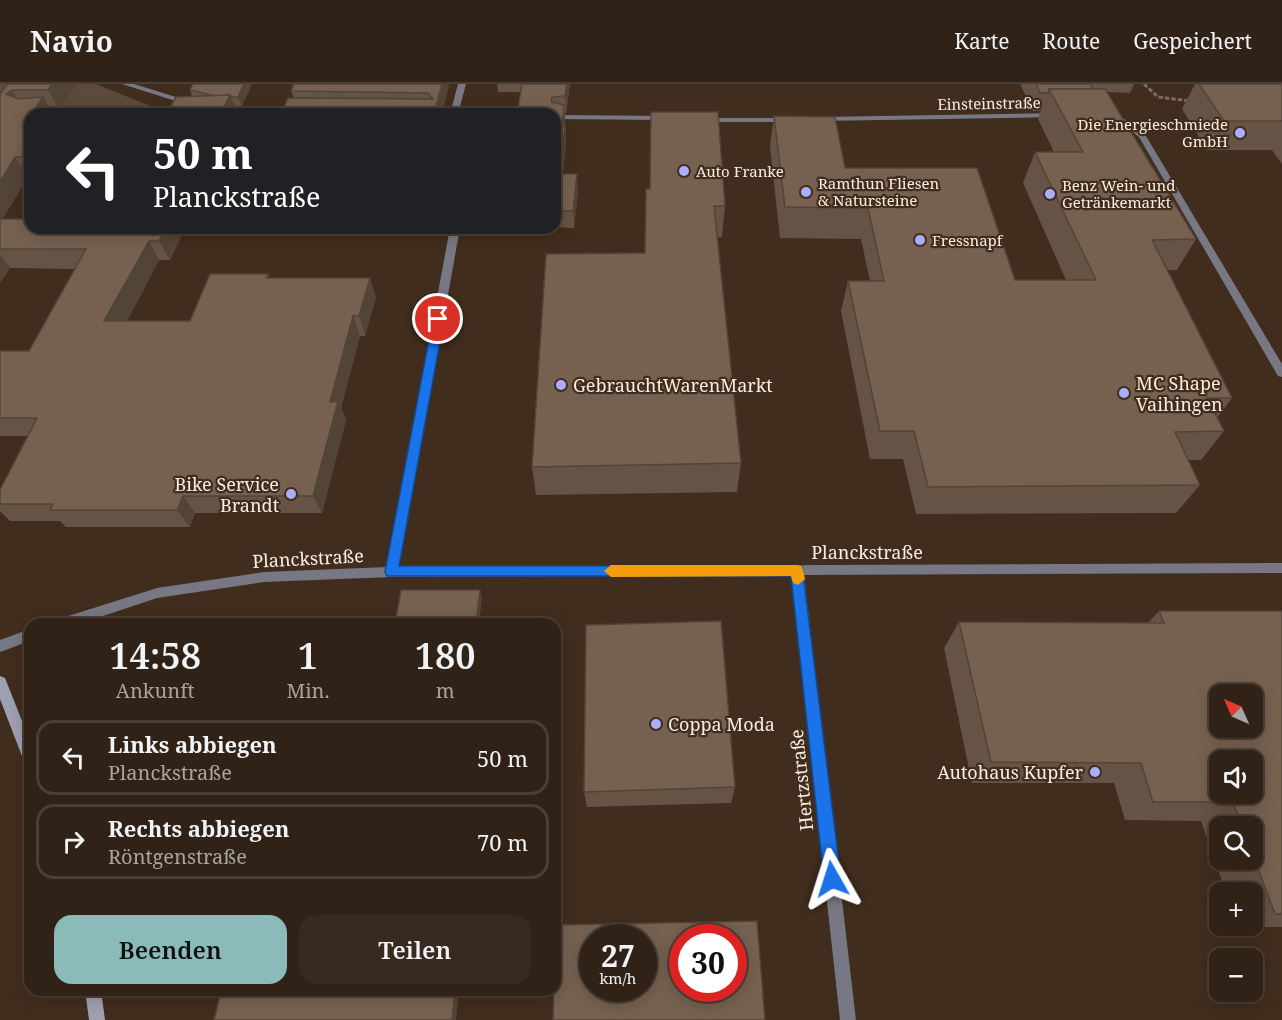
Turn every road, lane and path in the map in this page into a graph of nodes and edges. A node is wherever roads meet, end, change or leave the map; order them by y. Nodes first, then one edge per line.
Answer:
1 (126, 84) edge
2 (462, 84) edge
3 (1144, 84) edge
4 (1201, 101) edge
5 (198, 104) edge
6 (456, 108) edge
7 (1070, 114) edge
8 (1102, 115) edge
9 (561, 117) edge
10 (676, 119) edge
11 (687, 119) edge
12 (802, 120) edge
13 (812, 120) edge
14 (454, 234) edge
15 (1282, 373) edge
16 (1282, 568) edge
17 (797, 570) junction
18 (392, 572) junction
19 (80, 618) edge
20 (24, 637) edge
21 (0, 646) edge
22 (0, 682) edge
23 (24, 744) edge
24 (94, 996) edge
25 (97, 1020) edge
26 (848, 1020) edge

1 - 5 street
2 - 6 street
3 - 4 path
7 - 13 street, Einsteinstraße
8 - 15 street
9 - 10 street
11 - 12 street
14 - 18 street
16 - 17 street, Planckstraße
17 - 18 street, Planckstraße
17 - 26 street, Hertzstraße
18 - 19 street, Planckstraße
20 - 21 street
22 - 23 street
24 - 25 street

